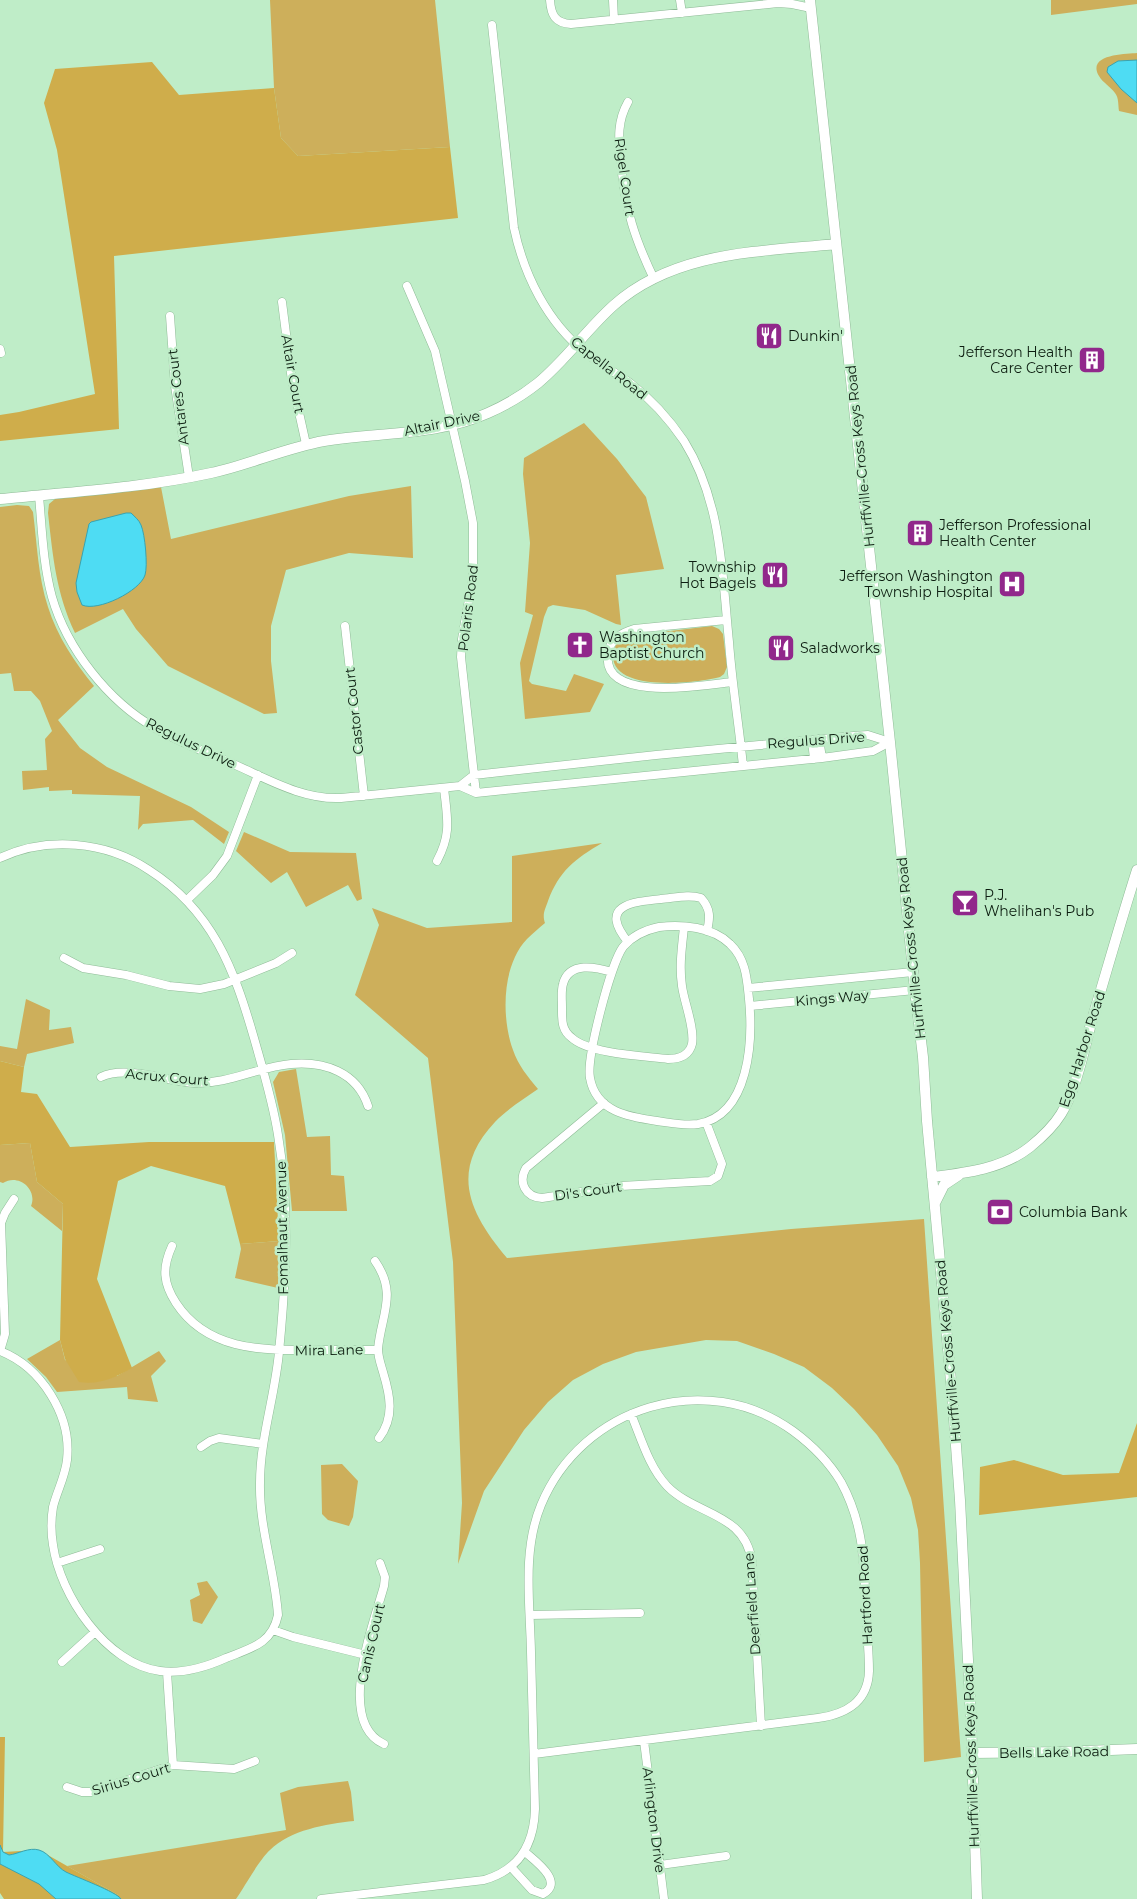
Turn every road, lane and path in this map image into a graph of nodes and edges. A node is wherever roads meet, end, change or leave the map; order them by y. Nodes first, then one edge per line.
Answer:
1 (550, 0) edge
2 (613, 0) edge
3 (680, 0) edge
4 (710, 0) edge
5 (792, 2) edge
6 (811, 4) edge
7 (711, 10) junction
8 (682, 13) junction
9 (614, 20) junction
10 (492, 25) dead end
11 (628, 102) dead end
12 (836, 244) junction
13 (654, 278) junction
14 (407, 286) dead end
15 (282, 302) dead end
16 (170, 316) dead end
17 (577, 344) junction
18 (452, 424) junction
19 (306, 444) junction
20 (189, 477) junction
21 (39, 496) junction
22 (0, 500) edge
23 (726, 620) junction
24 (345, 626) dead end
25 (732, 682) junction
26 (816, 739) junction
27 (890, 742) junction
28 (741, 746) junction
29 (818, 758) junction
30 (743, 766) junction
31 (258, 775) junction
32 (474, 775) junction
33 (460, 786) junction
34 (444, 788) junction
35 (476, 793) junction
36 (364, 796) junction
37 (0, 858) edge
38 (437, 862) dead end
39 (1137, 870) edge
40 (187, 900) junction
41 (684, 927) junction
42 (707, 931) junction
43 (628, 942) junction
44 (292, 953) dead end
45 (64, 958) dead end
46 (612, 972) junction
47 (913, 972) junction
48 (235, 980) junction
49 (748, 988) junction
50 (915, 990) junction
51 (750, 1006) junction
52 (592, 1047) junction
53 (263, 1071) junction
54 (101, 1077) dead end
55 (604, 1103) junction
56 (368, 1106) dead end
57 (706, 1122) junction
58 (971, 1172) junction
59 (932, 1177) junction
60 (14, 1199) dead end
61 (934, 1204) junction
62 (172, 1246) dead end
63 (375, 1261) dead end
64 (280, 1350) junction
65 (378, 1350) junction
66 (0, 1351) edge
67 (631, 1414) junction
68 (379, 1438) dead end
69 (263, 1444) junction
70 (202, 1447) dead end
71 (100, 1549) dead end
72 (57, 1563) junction
73 (380, 1563) dead end
74 (640, 1613) dead end
75 (530, 1615) junction
76 (274, 1630) junction
77 (96, 1632) junction
78 (366, 1655) junction
79 (62, 1662) dead end
80 (167, 1672) junction
81 (760, 1726) junction
82 (644, 1741) junction
83 (384, 1744) dead end
84 (1137, 1749) edge
85 (972, 1753) junction
86 (534, 1754) junction
87 (255, 1761) dead end
88 (174, 1765) junction
89 (67, 1787) dead end
90 (525, 1852) junction
91 (726, 1856) dead end
92 (660, 1865) junction
93 (511, 1867) junction
94 (321, 1899) edge
95 (664, 1899) edge
96 (977, 1899) edge

1 - 9 street
2 - 9 street
3 - 8 street
4 - 7 street
5 - 6 street
5 - 7 street
6 - 12 main road, Hurffville-Cross Keys Road
7 - 8 street
8 - 9 street
10 - 17 street, Capella Road
11 - 13 street, Rigel Court
12 - 13 main road, Altair Drive
12 - 27 main road, Hurffville-Cross Keys Road
13 - 17 main road, Altair Drive
14 - 18 street, Polaris Road
15 - 19 street, Altair Court
16 - 20 street, Antares Court
17 - 18 main road, Altair Drive
17 - 23 street, Capella Road
18 - 19 main road, Altair Drive
18 - 32 street, Polaris Road
19 - 20 main road, Altair Drive
20 - 21 main road, Altair Drive
21 - 22 main road, Altair Drive
21 - 31 street, Regulus Drive
23 - 25 street, Capella Road
23 - 25 street
24 - 36 street, Castor Court
25 - 28 street, Capella Road
26 - 27 street, Regulus Drive
26 - 28 street, Regulus Drive
26 - 29 street
27 - 29 street, Regulus Drive
27 - 47 main road, Hurffville-Cross Keys Road
28 - 30 street, Capella Road
28 - 32 street, Regulus Drive
29 - 30 street, Regulus Drive
30 - 35 street, Regulus Drive
31 - 36 street, Regulus Drive
31 - 40 street
32 - 33 street
32 - 35 street, Polaris Road
33 - 34 street, Regulus Drive
33 - 35 street, Regulus Drive
34 - 36 street, Regulus Drive
34 - 38 street
37 - 40 street, Fomalhaut Avenue
39 - 58 main road, Egg Harbor Road
40 - 48 street, Fomalhaut Avenue
41 - 42 street
41 - 43 street
41 - 52 street
42 - 43 street
42 - 49 street
43 - 46 street
44 - 48 street
45 - 48 street
46 - 52 street
46 - 52 street
47 - 49 street, Kings Way
47 - 50 main road, Hurffville-Cross Keys Road
48 - 53 street, Fomalhaut Avenue
49 - 51 street
50 - 51 street, Kings Way
50 - 59 main road, Hurffville-Cross Keys Road
51 - 57 street
52 - 55 street
53 - 54 street, Acrux Court
53 - 56 street, Acrux Court
53 - 64 street, Fomalhaut Avenue
55 - 57 street
55 - 57 street, Di's Court
58 - 59 main road, Egg Harbor Road
58 - 61 main road
59 - 61 main road, Hurffville-Cross Keys Road
60 - 66 street
61 - 85 main road, Hurffville-Cross Keys Road
62 - 64 street, Mira Lane
63 - 65 street
64 - 65 street, Mira Lane
64 - 69 street, Fomalhaut Avenue
65 - 68 street
66 - 72 street
67 - 75 street, Hartford Road
67 - 81 street, Deerfield Lane
67 - 81 street, Hartford Road
69 - 70 street
69 - 76 street, Fomalhaut Avenue
71 - 72 street
72 - 77 street
73 - 78 street, Canis Court
74 - 75 street
75 - 86 street, Hartford Road
76 - 78 street
76 - 80 street
77 - 79 street
77 - 80 street
78 - 83 street, Canis Court
80 - 88 street
81 - 82 street, Hartford Road
82 - 86 street, Hartford Road
82 - 92 street, Arlington Drive
84 - 85 main road, Bells Lake Road
85 - 96 main road, Hurffville-Cross Keys Road
86 - 90 street, Hartford Road
87 - 88 street, Sirius Court
88 - 89 street, Sirius Court
90 - 93 street, Hartford Road
90 - 93 street
91 - 92 street
92 - 95 street, Arlington Drive
93 - 94 street, Hartford Road

